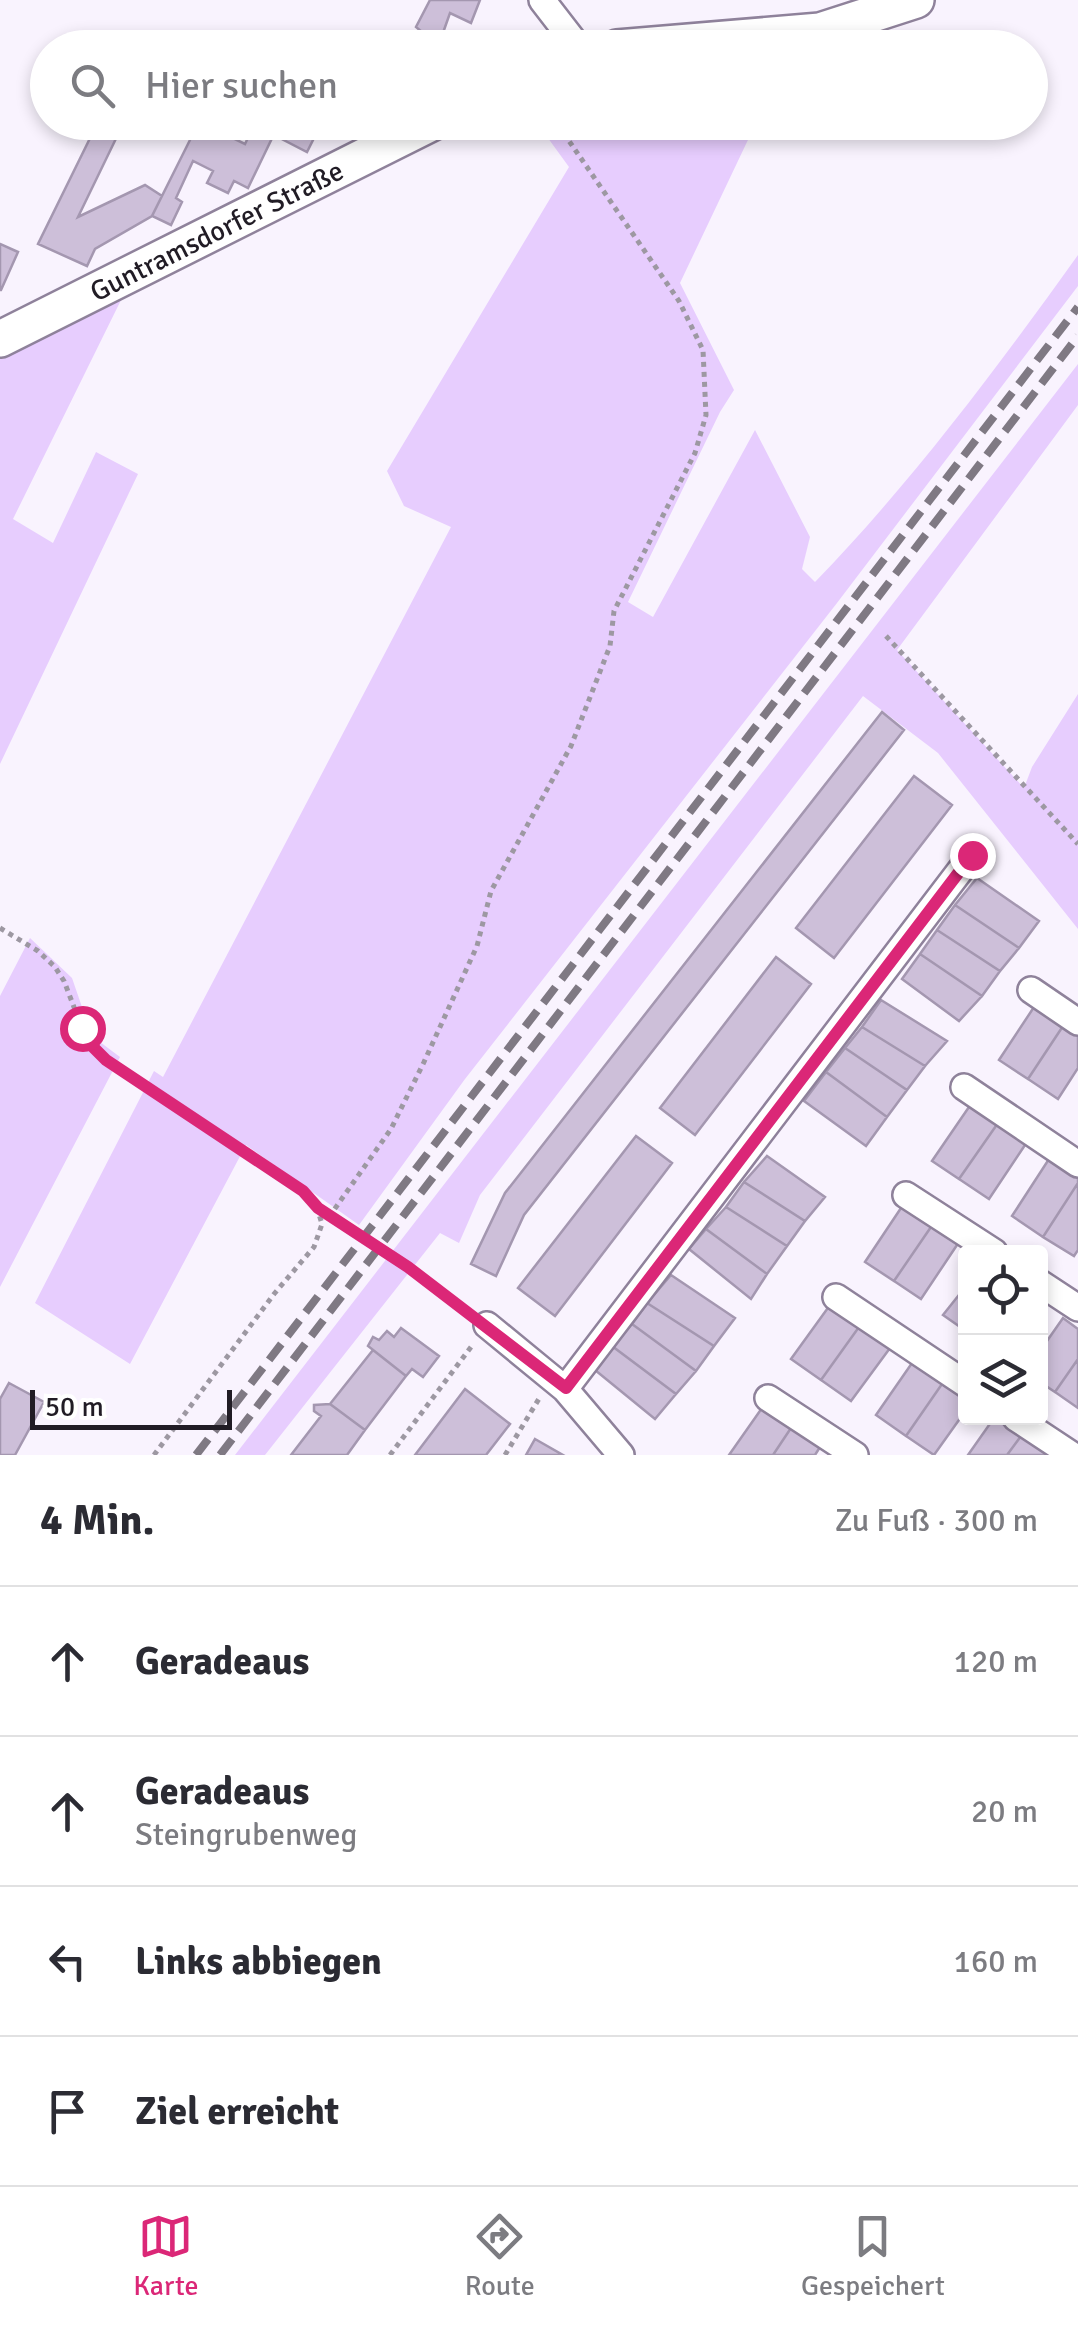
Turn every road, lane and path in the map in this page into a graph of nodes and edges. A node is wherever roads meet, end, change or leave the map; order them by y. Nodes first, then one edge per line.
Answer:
1 (542, 0) edge
2 (916, 0) edge
3 (564, 30) edge
4 (820, 30) edge
5 (397, 140) edge
6 (568, 140) edge
7 (0, 339) edge
8 (886, 636) dead end
9 (1078, 844) edge
10 (972, 855) dead end
11 (0, 928) edge
12 (1031, 990) dead end
13 (1078, 1022) edge
14 (964, 1087) dead end
15 (1078, 1164) edge
16 (906, 1194) dead end
17 (318, 1208) junction
18 (330, 1217) junction
19 (983, 1245) edge
20 (1048, 1289) edge
21 (836, 1297) dead end
22 (1078, 1308) edge
23 (488, 1325) junction
24 (958, 1379) edge
25 (559, 1383) junction
26 (768, 1398) dead end
27 (1027, 1425) edge
28 (154, 1455) edge
29 (390, 1455) edge
30 (505, 1455) edge
31 (621, 1455) edge
32 (855, 1455) edge
33 (1072, 1455) edge

1 - 3 street
2 - 4 street
5 - 7 street, Guntramsdorfer Straße
6 - 18 path
8 - 9 path
10 - 25 street
11 - 17 path
12 - 13 street
14 - 15 street
16 - 19 street
17 - 18 path
17 - 28 path
18 - 23 path
20 - 22 street
21 - 24 street
23 - 25 street
23 - 29 path
25 - 30 path
25 - 31 street
26 - 32 street
27 - 33 street

